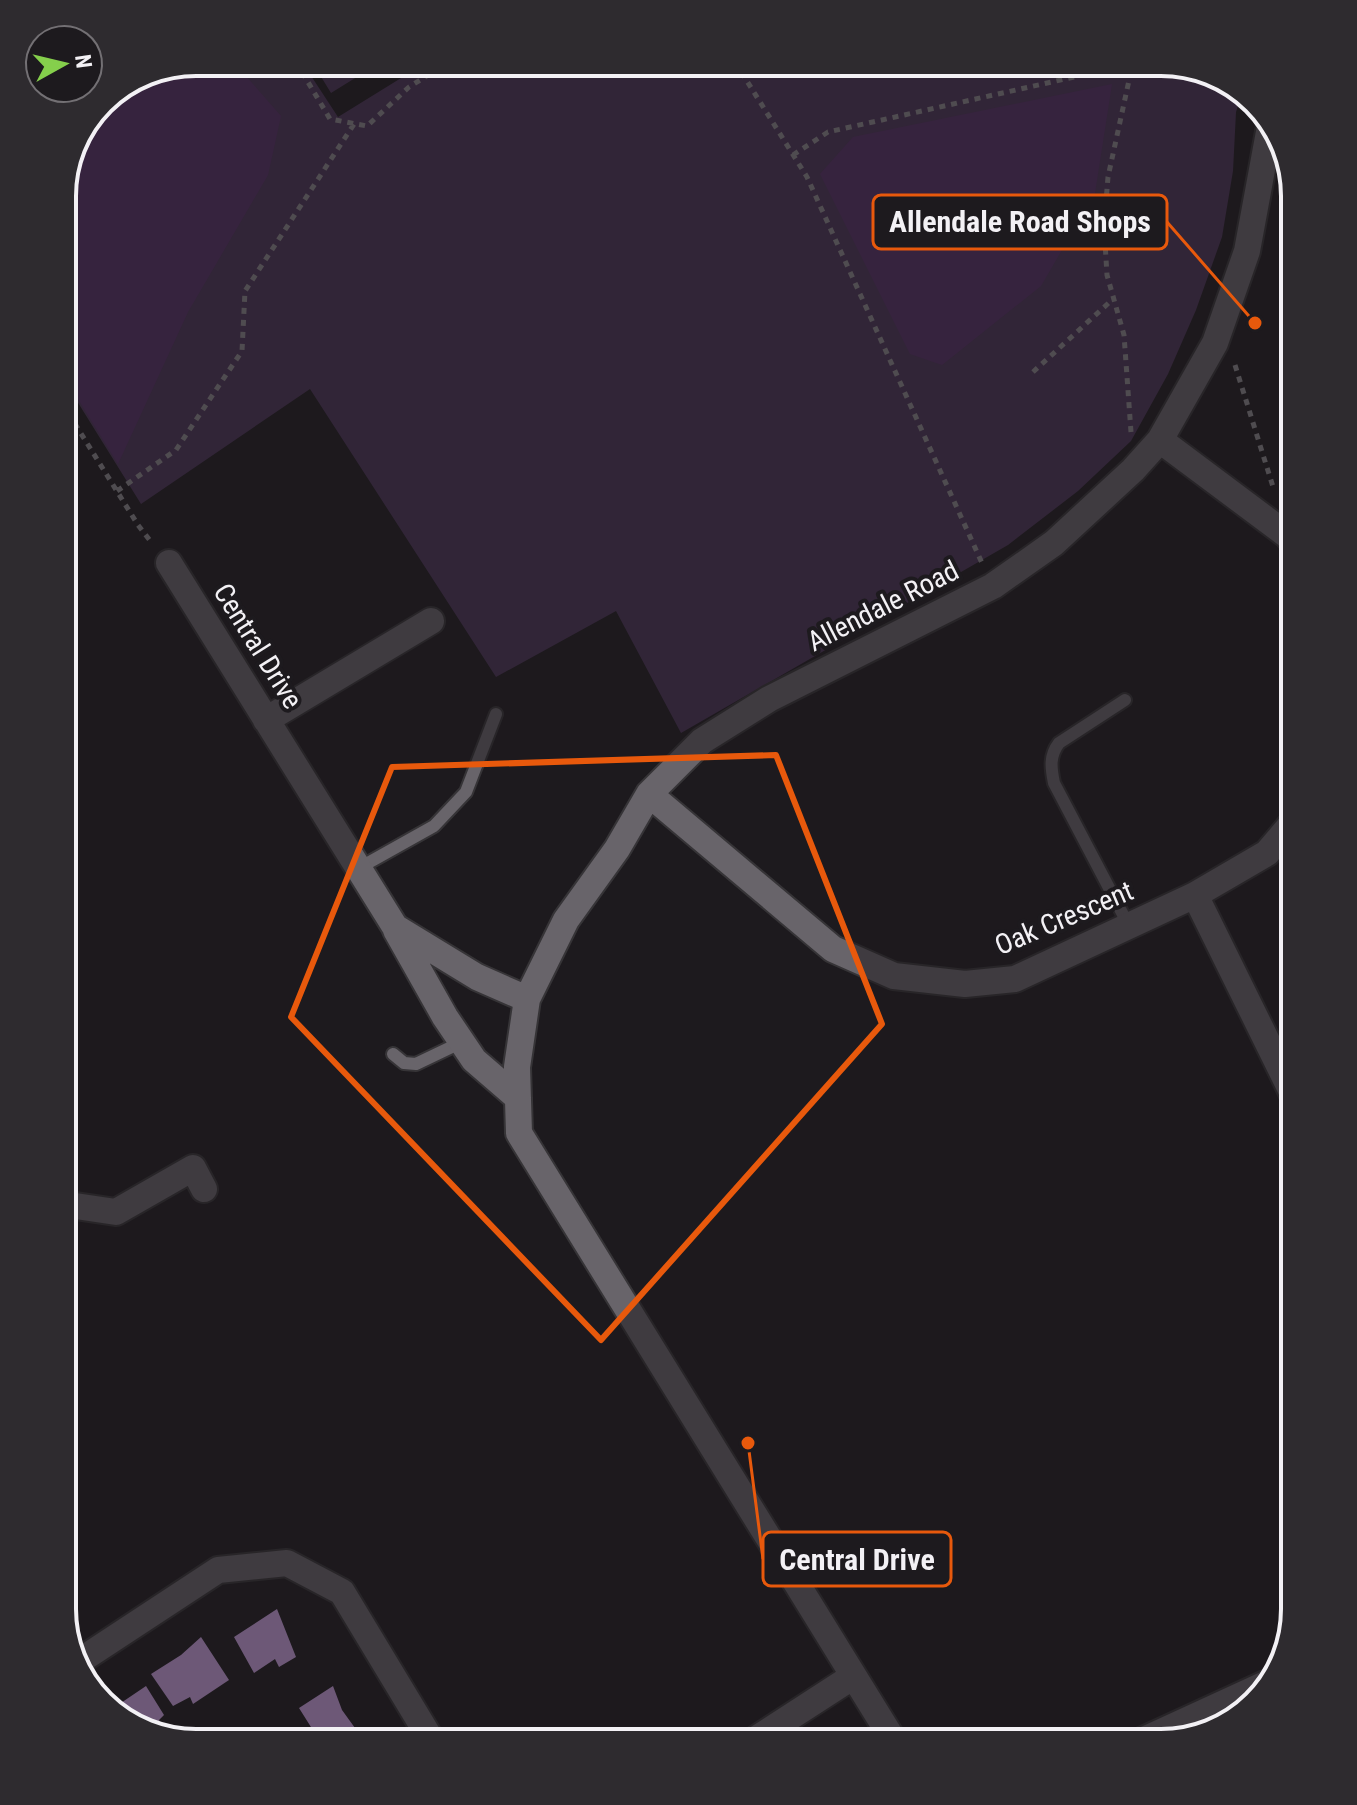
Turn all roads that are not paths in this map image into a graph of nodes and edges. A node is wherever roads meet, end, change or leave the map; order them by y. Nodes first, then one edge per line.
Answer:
1 (1267, 140) edge
2 (1160, 440) junction
3 (1281, 532) edge
4 (169, 563) road end
5 (431, 621) dead end
6 (1125, 700) dead end
7 (496, 714) dead end
8 (266, 720) junction
9 (649, 794) junction
10 (1281, 836) edge
11 (359, 868) junction
12 (1195, 895) junction
13 (1129, 926) junction
14 (395, 927) junction
15 (527, 999) junction
16 (462, 1042) junction
17 (393, 1054) dead end
18 (1281, 1070) edge
19 (518, 1098) junction
20 (204, 1189) dead end
21 (76, 1206) edge
22 (86, 1657) edge
23 (852, 1677) junction
24 (1247, 1692) edge
25 (1169, 1728) edge
26 (425, 1729) edge
27 (772, 1729) edge
28 (886, 1729) edge

1 - 2 street, Allendale Road
2 - 3 street
2 - 9 street, Allendale Road
4 - 8 street, Central Drive
5 - 8 street
6 - 13 lane
7 - 11 lane
8 - 11 street, Central Drive
9 - 13 street, Oak Crescent
9 - 15 street, Allendale Road
10 - 12 street, Oak Crescent
11 - 14 street, Central Drive
12 - 13 street, Oak Crescent
12 - 18 street
14 - 15 street, Central Drive
14 - 16 street, Central Drive
15 - 19 street, Allendale Road
16 - 17 lane
16 - 19 street, Central Drive
19 - 23 street, Allendale Road
20 - 21 street
22 - 26 street
23 - 27 street
23 - 28 street
24 - 25 street

